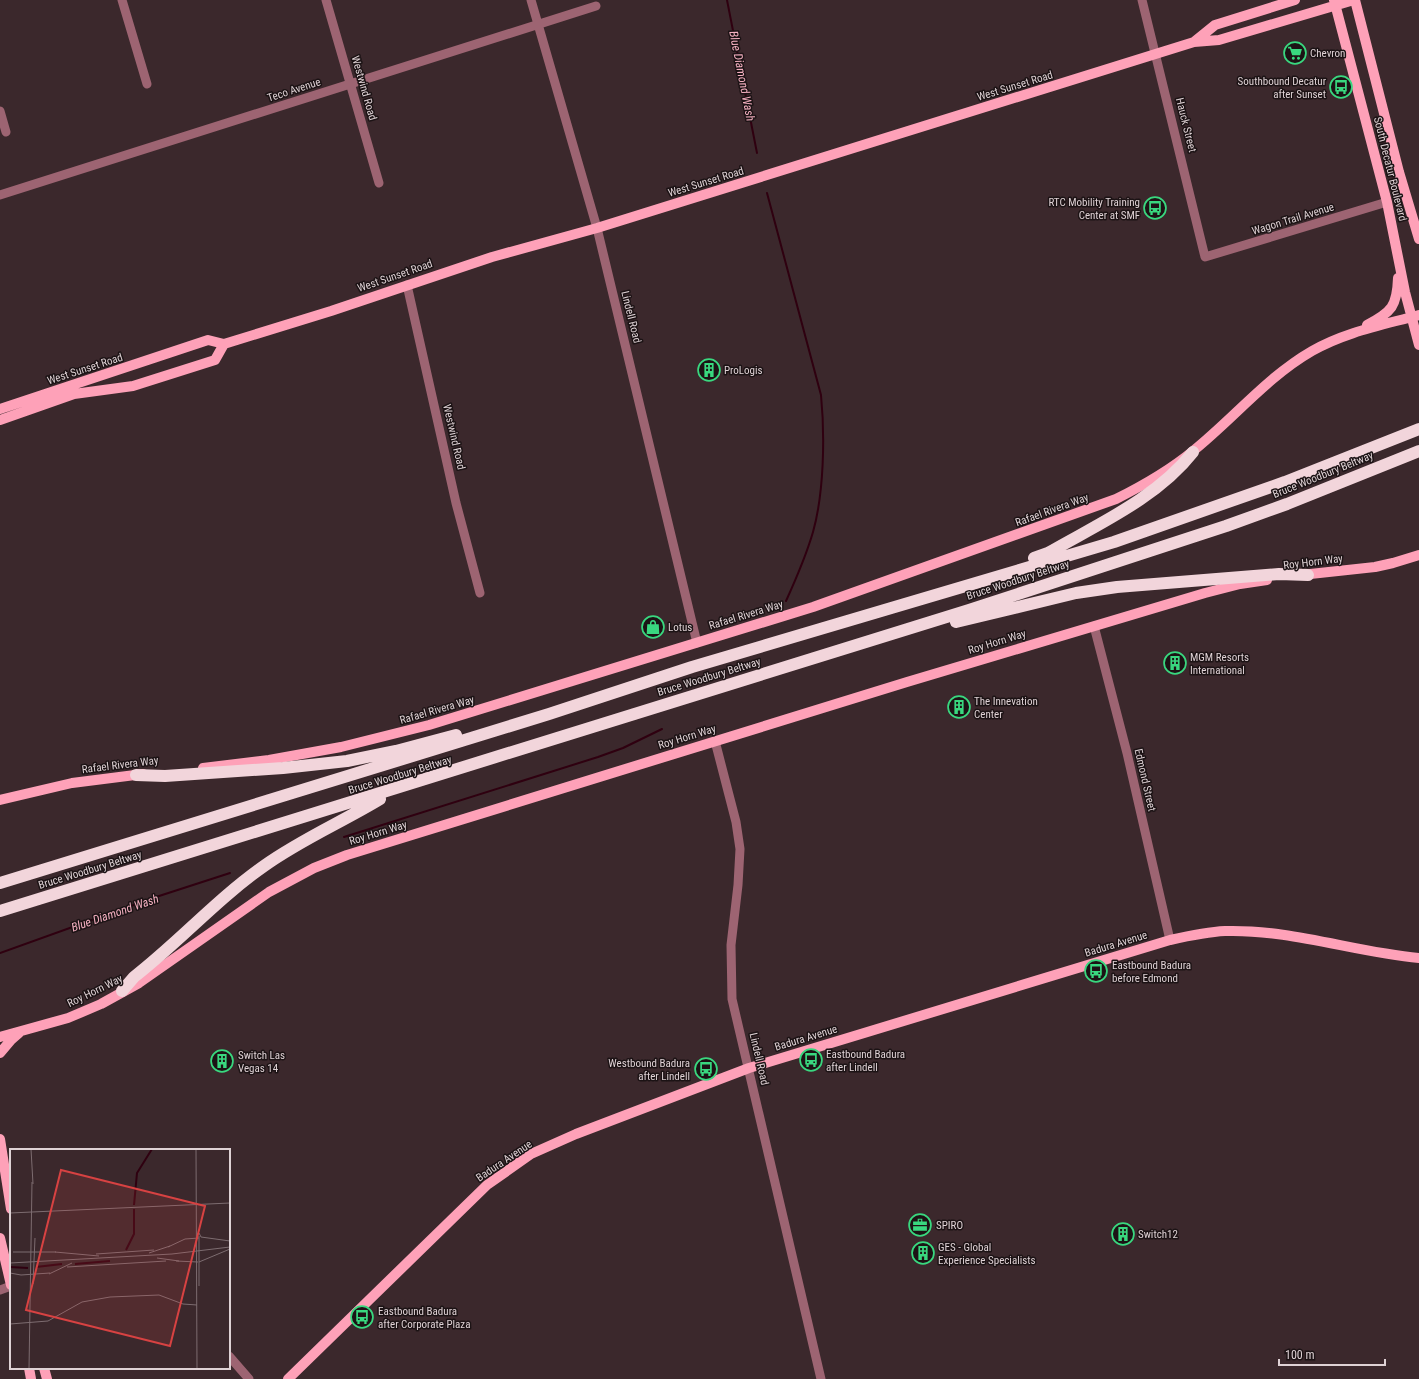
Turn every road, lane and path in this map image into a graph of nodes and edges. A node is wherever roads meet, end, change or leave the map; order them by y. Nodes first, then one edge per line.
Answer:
1 (122, 0) edge
2 (326, 0) edge
3 (531, 0) edge
4 (1142, 0) edge
5 (1295, 0) edge
6 (1355, 0) edge
7 (1335, 3) edge
8 (596, 6) dead end
9 (538, 25) junction
10 (1194, 42) junction
11 (1156, 54) junction
12 (147, 84) dead end
13 (351, 84) junction
14 (0, 111) edge
15 (6, 132) dead end
16 (380, 183) dead end
17 (0, 195) edge
18 (1387, 202) junction
19 (597, 228) junction
20 (1419, 239) edge
21 (1205, 256) joint
22 (1399, 260) junction
23 (407, 285) junction
24 (1415, 316) edge
25 (1349, 334) junction
26 (224, 344) junction
27 (1419, 345) edge
28 (0, 409) edge
29 (0, 420) edge
30 (1419, 429) edge
31 (1419, 451) edge
32 (1193, 452) junction
33 (1419, 555) edge
34 (1419, 561) edge
35 (1393, 563) junction
36 (1308, 575) junction
37 (980, 582) junction
38 (480, 593) dead end
39 (1094, 626) junction
40 (872, 640) junction
41 (697, 643) junction
42 (549, 714) junction
43 (716, 741) junction
44 (136, 775) junction
45 (394, 790) junction
46 (1, 799) edge
47 (0, 883) edge
48 (0, 911) edge
49 (1170, 940) junction
50 (1419, 958) edge
51 (122, 991) junction
52 (24, 1030) junction
53 (0, 1037) edge
54 (0, 1053) edge
55 (749, 1068) junction
56 (0, 1139) edge
57 (10, 1203) edge
58 (0, 1238) edge
59 (10, 1282) edge
60 (10, 1286) edge
61 (0, 1290) edge
62 (230, 1357) edge
63 (29, 1369) edge
64 (44, 1369) edge
65 (31, 1379) edge
66 (47, 1379) edge
67 (249, 1379) edge
68 (288, 1379) edge
69 (821, 1379) edge

1 - 12 street
2 - 13 street, Westwind Road
3 - 9 street, Lindell Road
4 - 11 street, Hauck Street
5 - 10 main road, West Sunset Road
6 - 7 main road, West Sunset Road
6 - 20 main road, South Decatur Boulevard
7 - 10 main road, West Sunset Road
7 - 18 main road, South Decatur Boulevard
8 - 9 street, Teco Avenue
9 - 13 street, Teco Avenue
9 - 19 street, Lindell Road
10 - 11 main road, West Sunset Road
11 - 19 main road, West Sunset Road
11 - 21 street, Hauck Street
13 - 16 street, Westwind Road
13 - 17 street, Teco Avenue
14 - 15 street
18 - 21 street, Wagon Trail Avenue
18 - 22 main road, South Decatur Boulevard
19 - 23 main road, West Sunset Road
19 - 41 street, Lindell Road
22 - 24 main road, South Decatur Boulevard
22 - 25 main road
23 - 26 main road, West Sunset Road
23 - 38 street, Westwind Road
24 - 25 main road, Rafael Rivera Way
24 - 27 main road, South Decatur Boulevard
25 - 32 main road, Rafael Rivera Way
26 - 28 main road, West Sunset Road
26 - 29 main road, West Sunset Road
30 - 37 highway, Bruce Woodbury Beltway
31 - 40 highway, Bruce Woodbury Beltway
32 - 37 highway
32 - 41 main road, Rafael Rivera Way
33 - 35 main road, Roy Horn Way
34 - 35 main road
35 - 36 main road, Roy Horn Way
36 - 39 main road, Roy Horn Way
36 - 40 highway
37 - 42 highway, Bruce Woodbury Beltway
39 - 43 main road, Roy Horn Way
39 - 49 street, Edmond Street
40 - 45 highway, Bruce Woodbury Beltway
41 - 44 main road, Rafael Rivera Way
42 - 44 highway
42 - 47 highway, Bruce Woodbury Beltway
43 - 51 main road, Roy Horn Way
43 - 55 street, Lindell Road
44 - 46 main road, Rafael Rivera Way
45 - 48 highway, Bruce Woodbury Beltway
45 - 51 highway
49 - 50 main road, Badura Avenue
49 - 55 main road, Badura Avenue
51 - 52 main road, Roy Horn Way
52 - 53 main road, Roy Horn Way
52 - 54 main road
55 - 68 main road, Badura Avenue
55 - 69 street, Lindell Road
56 - 57 main road
58 - 59 main road
60 - 61 street
62 - 67 street
63 - 65 main road
64 - 66 main road

